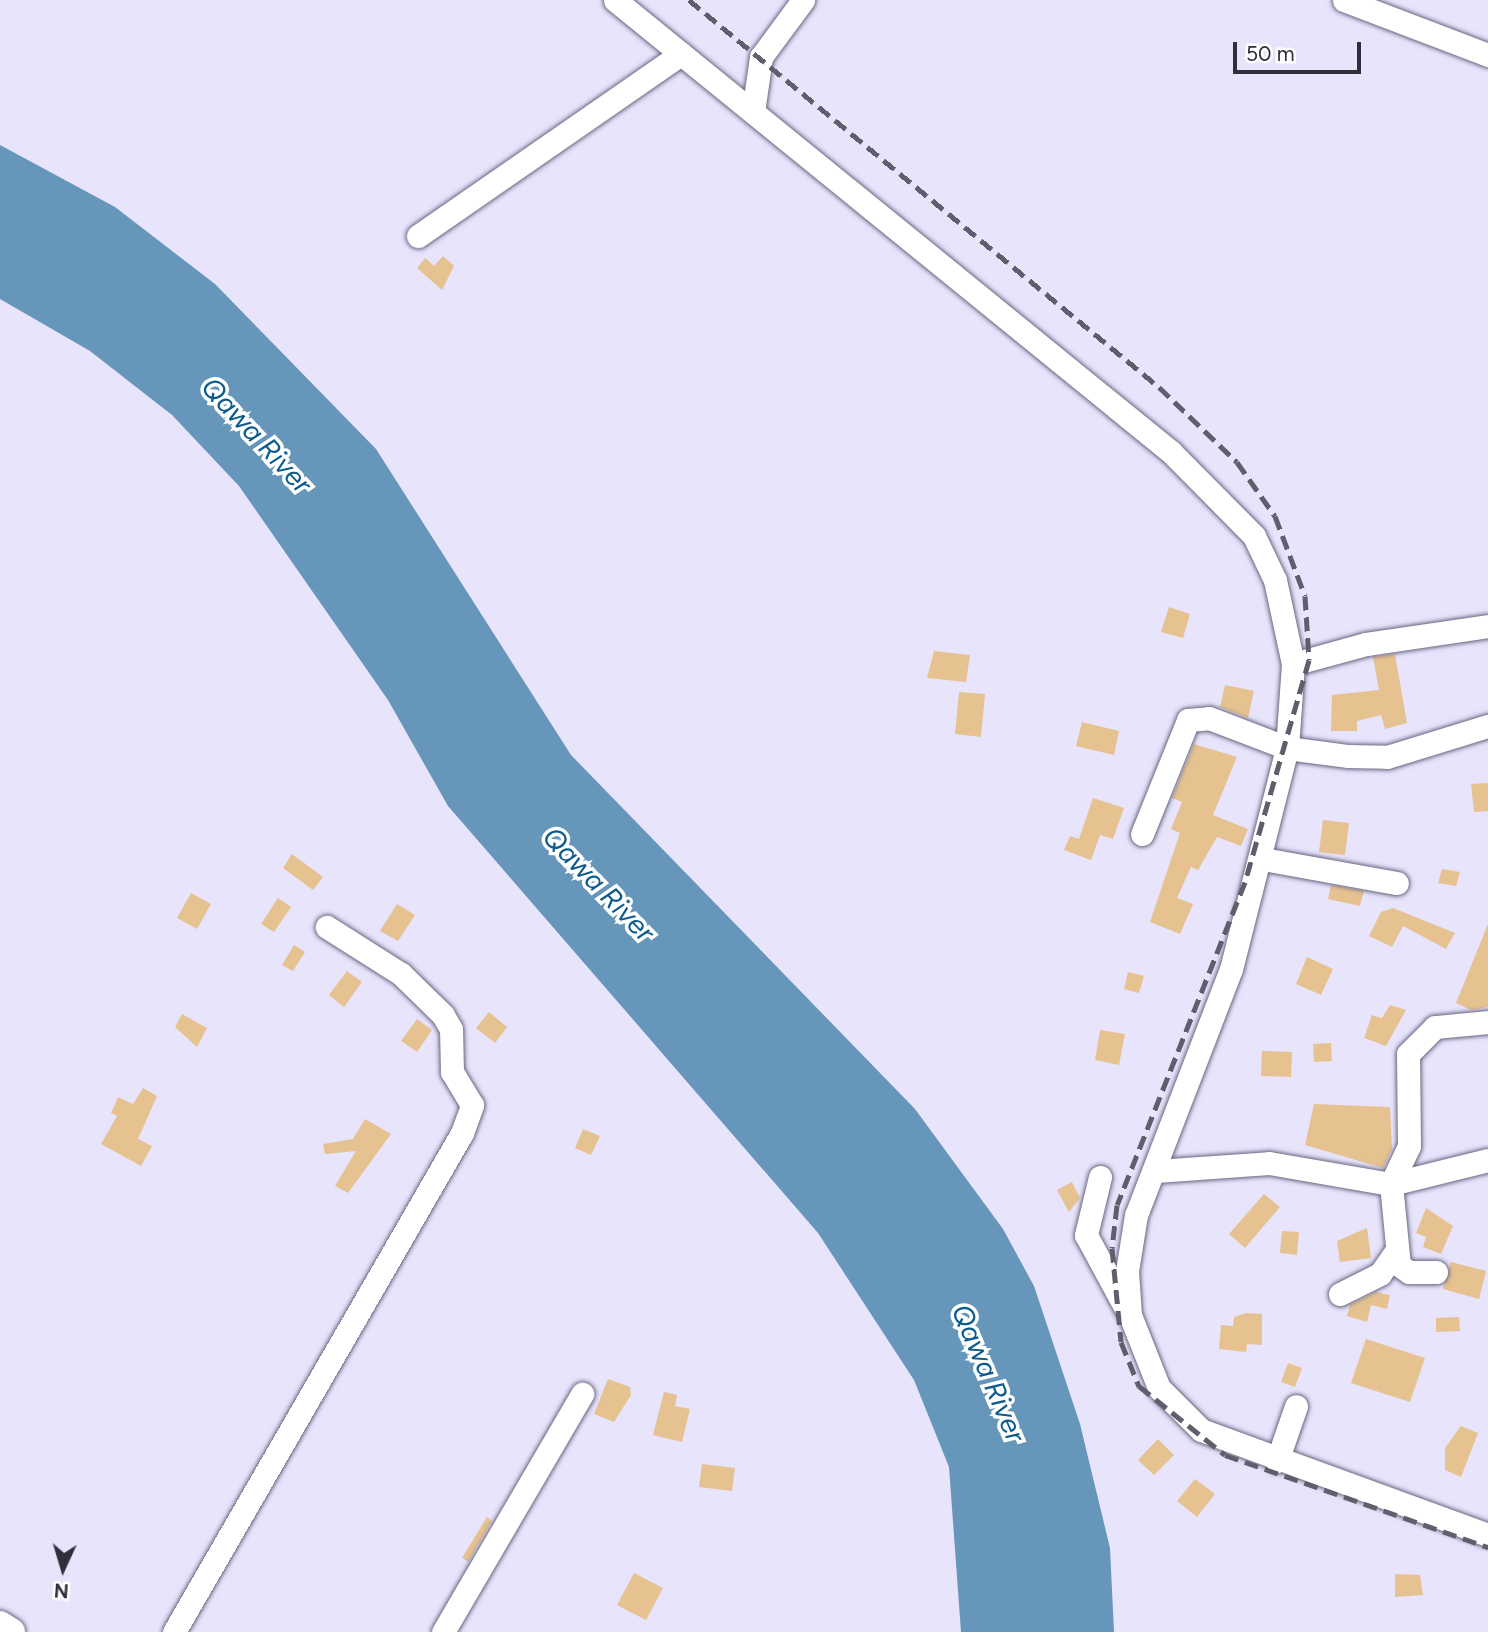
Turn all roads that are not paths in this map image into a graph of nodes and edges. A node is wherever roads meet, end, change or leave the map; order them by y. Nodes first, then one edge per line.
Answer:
1 (615, 0) edge
2 (803, 0) edge
3 (1344, 0) edge
4 (681, 54) junction
5 (1488, 55) edge
6 (753, 113) junction
7 (418, 236) dead end
8 (1488, 626) edge
9 (1293, 664) junction
10 (1488, 726) edge
11 (1287, 748) junction
12 (1142, 834) dead end
13 (1263, 859) junction
14 (1397, 883) dead end
15 (327, 927) dead end
16 (1488, 1023) edge
17 (1488, 1160) edge
18 (1156, 1171) junction
19 (1100, 1177) dead end
20 (1391, 1184) junction
21 (1396, 1251) junction
22 (1436, 1272) dead end
23 (1339, 1294) dead end
24 (1130, 1315) junction
25 (582, 1394) dead end
26 (1296, 1406) dead end
27 (1277, 1461) junction
28 (1488, 1535) edge
29 (0, 1625) edge
30 (11, 1632) edge
31 (174, 1632) edge
32 (443, 1632) edge

1 - 4 street
2 - 6 street
3 - 5 street
4 - 6 street
4 - 7 street
6 - 9 street
8 - 9 street
9 - 11 street
10 - 11 street
11 - 12 street
11 - 13 street
13 - 14 street
13 - 18 street
15 - 31 street
16 - 20 street
17 - 20 street
18 - 20 street
18 - 24 street
19 - 24 street
20 - 21 street
21 - 22 street
21 - 23 street
24 - 27 street
25 - 32 street
26 - 27 street
27 - 28 street
29 - 30 main road

